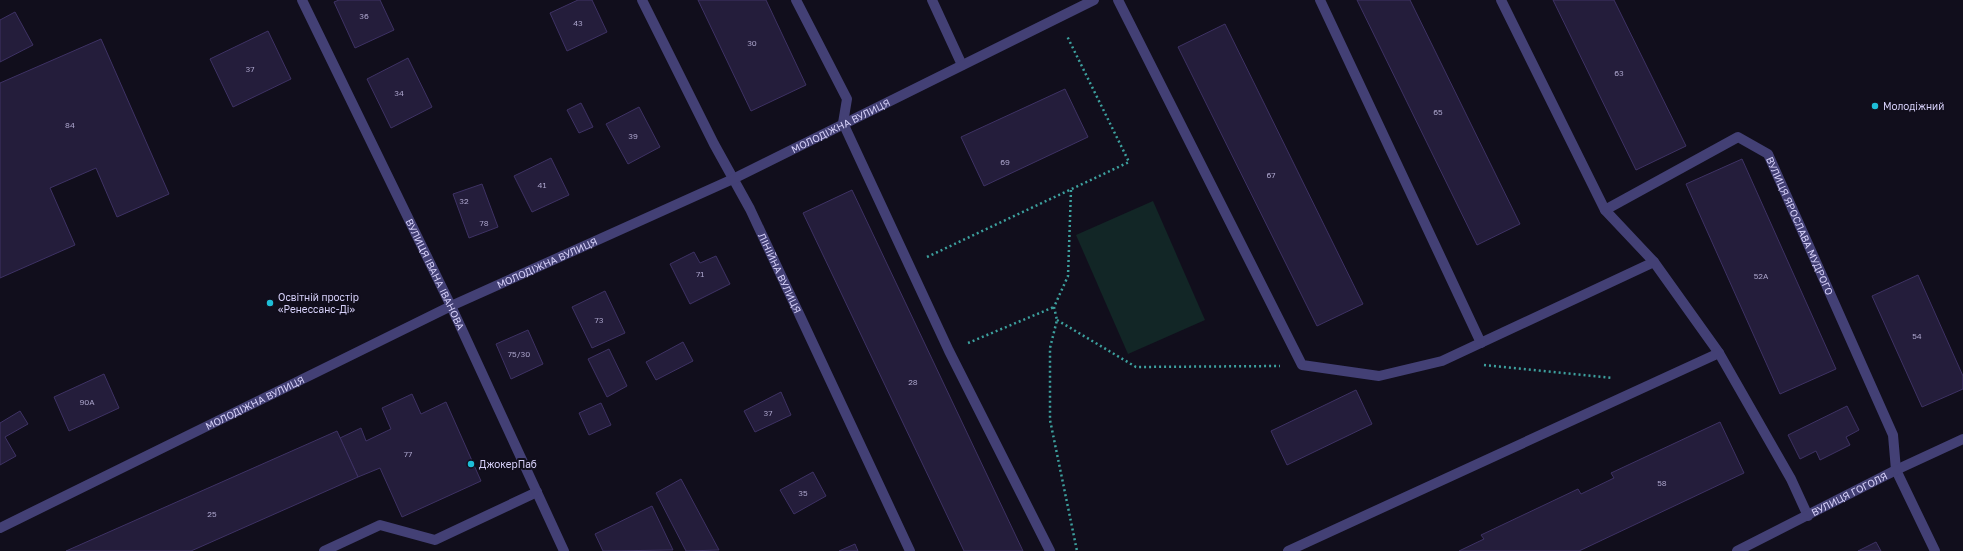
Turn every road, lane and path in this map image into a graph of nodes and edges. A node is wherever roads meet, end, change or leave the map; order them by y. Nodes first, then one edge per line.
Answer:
1 (302, 0) edge
2 (642, 0) edge
3 (796, 0) edge
4 (932, 0) edge
5 (1094, 0) edge
6 (1118, 0) edge
7 (1320, 0) edge
8 (1501, 0) edge
9 (1058, 18) junction
10 (962, 65) junction
11 (843, 123) junction
12 (733, 179) junction
13 (1071, 190) junction
14 (1605, 210) junction
15 (1654, 262) junction
16 (909, 265) junction
17 (451, 306) junction
18 (1054, 307) junction
19 (1057, 320) junction
20 (1481, 343) junction
21 (949, 351) junction
22 (1719, 353) junction
23 (1482, 365) dead end
24 (1302, 366) junction
25 (1617, 378) dead end
26 (1963, 439) edge
27 (1896, 470) junction
28 (537, 492) junction
29 (1808, 516) junction
30 (0, 528) edge
31 (324, 551) edge
32 (564, 551) edge
33 (910, 551) edge
34 (1050, 551) edge
35 (1077, 551) edge
36 (1288, 551) edge
37 (1737, 551) edge
38 (1936, 551) edge

1 - 17 street, ВУЛИЦЯ ІВАНА ІВАНОВА
2 - 12 street, ЛІНІЙНА ВУЛИЦЯ
3 - 11 street
4 - 10 street
5 - 9 street, МОЛОДІЖНА ВУЛИЦЯ
6 - 24 street
7 - 20 street
8 - 14 street
9 - 10 street, МОЛОДІЖНА ВУЛИЦЯ
9 - 13 path
10 - 11 street, МОЛОДІЖНА ВУЛИЦЯ
11 - 12 street, МОЛОДІЖНА ВУЛИЦЯ
11 - 16 street
12 - 17 street, МОЛОДІЖНА ВУЛИЦЯ
12 - 33 street, ЛІНІЙНА ВУЛИЦЯ
13 - 16 path
13 - 18 path
14 - 15 street
14 - 27 street, ВУЛИЦЯ ЯРОСЛАВА МУДРОГО
15 - 20 street
15 - 22 street
16 - 21 street
17 - 28 street, ВУЛИЦЯ ІВАНА ІВАНОВА
17 - 30 street, МОЛОДІЖНА ВУЛИЦЯ
18 - 19 path
18 - 21 path
19 - 24 path
19 - 35 path
20 - 24 street
21 - 34 street
22 - 29 street
22 - 36 street
23 - 25 path
26 - 27 street, ВУЛИЦЯ ГОГОЛЯ
27 - 29 street, ВУЛИЦЯ ГОГОЛЯ
27 - 38 street, ВУЛИЦЯ ЯРОСЛАВА МУДРОГО
28 - 31 street
28 - 32 street, ВУЛИЦЯ ІВАНА ІВАНОВА
29 - 37 street, ВУЛИЦЯ ГОГОЛЯ

